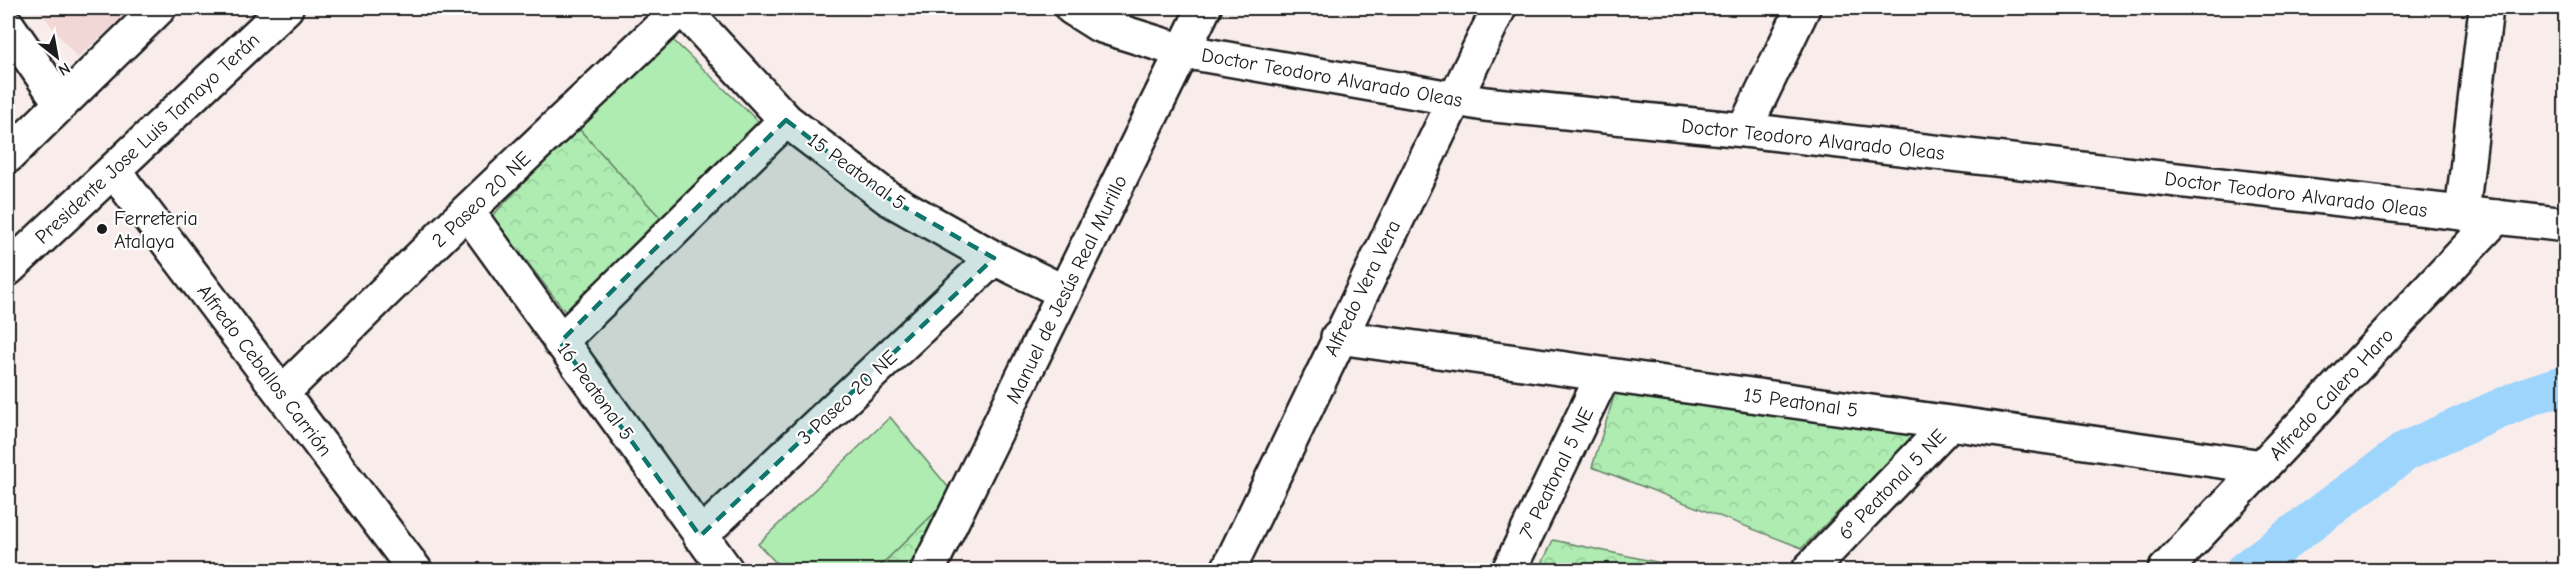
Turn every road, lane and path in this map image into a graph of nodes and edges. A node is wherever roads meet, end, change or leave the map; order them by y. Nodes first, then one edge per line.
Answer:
1 (159, 8) edge
2 (286, 8) edge
3 (681, 8) edge
4 (1072, 8) edge
5 (1204, 8) edge
6 (1499, 8) edge
7 (1803, 8) edge
8 (2486, 8) edge
9 (8, 26) edge
10 (1182, 51) junction
11 (1454, 100) junction
12 (60, 102) junction
13 (786, 120) junction
14 (1744, 130) junction
15 (8, 156) edge
16 (114, 171) junction
17 (467, 211) junction
18 (2462, 213) junction
19 (2497, 218) junction
20 (2565, 225) edge
21 (994, 258) junction
22 (8, 269) edge
23 (1064, 292) junction
24 (1338, 337) junction
25 (560, 342) junction
26 (1603, 375) junction
27 (283, 392) junction
28 (1950, 423) junction
29 (2263, 467) junction
30 (700, 536) junction
31 (415, 570) edge
32 (726, 570) edge
33 (928, 570) edge
34 (1228, 570) edge
35 (1509, 570) edge
36 (1809, 570) edge
37 (2165, 570) edge

1 - 12 street
2 - 16 street, Presidente Jose Luis Tamayo Terán
3 - 13 street, 15 Peatonal 5
3 - 17 street, 2 Paseo 20 NE
4 - 10 street, Doctor Teodoro Alvarado Oleas
5 - 10 street, Manuel de Jesús Real Murillo
6 - 11 street, Alfredo Vera Vera
7 - 14 street
8 - 18 street
9 - 12 street
10 - 11 street, Doctor Teodoro Alvarado Oleas
10 - 23 street, Manuel de Jesús Real Murillo
11 - 14 street, Doctor Teodoro Alvarado Oleas
11 - 24 street, Alfredo Vera Vera
12 - 15 street
13 - 21 street, 15 Peatonal 5
13 - 25 street
14 - 18 street, Doctor Teodoro Alvarado Oleas
16 - 22 street, Presidente Jose Luis Tamayo Terán
16 - 27 street, Alfredo Ceballos Carrión
17 - 25 street, 16 Peatonal 5
17 - 27 street, 2 Paseo 20 NE
18 - 19 street, Doctor Teodoro Alvarado Oleas
19 - 20 street, Doctor Teodoro Alvarado Oleas
19 - 29 street, Alfredo Calero Haro
21 - 23 street, 15 Peatonal 5
21 - 30 street, 3 Paseo 20 NE
23 - 33 street, Manuel de Jesús Real Murillo
24 - 26 street, 15 Peatonal 5
24 - 34 street, Alfredo Vera Vera
25 - 30 street, 16 Peatonal 5
26 - 28 street, 15 Peatonal 5
26 - 35 street, 7º Peatonal 5 NE
27 - 31 street, Alfredo Ceballos Carrión
28 - 29 street, 15 Peatonal 5
28 - 36 street, 6º Peatonal 5 NE
29 - 37 street, Alfredo Calero Haro
30 - 32 street, 16 Peatonal 5

